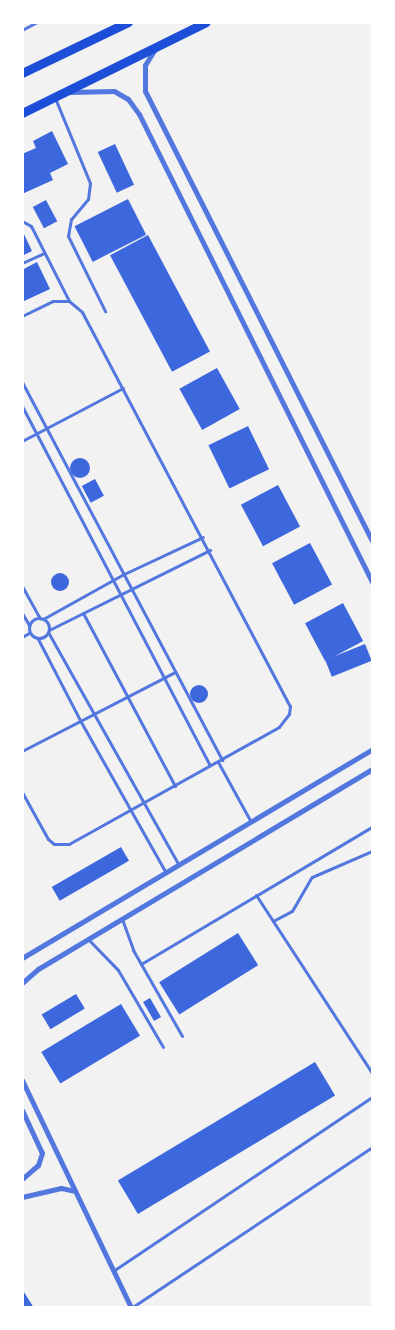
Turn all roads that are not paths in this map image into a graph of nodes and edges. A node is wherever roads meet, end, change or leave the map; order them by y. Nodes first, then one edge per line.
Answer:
1 (37, 22) edge
2 (128, 22) edge
3 (206, 22) edge
4 (22, 30) edge
5 (157, 46) junction
6 (22, 73) edge
7 (65, 92) junction
8 (55, 97) junction
9 (22, 113) edge
10 (22, 221) edge
11 (44, 253) junction
12 (22, 263) edge
13 (69, 301) junction
14 (105, 311) dead end
15 (22, 316) edge
16 (22, 382) edge
17 (123, 388) junction
18 (22, 406) edge
19 (47, 428) junction
20 (37, 433) junction
21 (22, 440) edge
22 (203, 537) junction
23 (372, 541) edge
24 (210, 550) junction
25 (124, 574) junction
26 (112, 581) junction
27 (372, 582) edge
28 (22, 586) edge
29 (131, 589) junction
30 (119, 594) junction
31 (22, 613) edge
32 (83, 613) junction
33 (41, 618) junction
34 (29, 625) junction
35 (49, 631) junction
36 (29, 633) junction
37 (22, 636) edge
38 (38, 639) junction
39 (175, 672) junction
40 (164, 678) junction
41 (94, 714) junction
42 (80, 722) junction
43 (372, 749) edge
44 (22, 751) edge
45 (222, 760) junction
46 (218, 762) junction
47 (210, 765) junction
48 (372, 769) edge
49 (175, 786) junction
50 (22, 792) edge
51 (145, 804) junction
52 (129, 811) junction
53 (251, 822) junction
54 (372, 827) edge
55 (372, 851) edge
56 (179, 866) junction
57 (166, 873) junction
58 (256, 895) junction
59 (122, 919) junction
60 (273, 921) junction
61 (88, 940) junction
62 (22, 958) edge
63 (141, 964) junction
64 (22, 983) edge
65 (182, 1036) dead end
66 (164, 1047) dead end
67 (372, 1073) edge
68 (22, 1080) edge
69 (372, 1097) edge
70 (22, 1110) edge
71 (372, 1147) edge
72 (22, 1179) edge
73 (75, 1191) junction
74 (22, 1197) edge
75 (113, 1271) junction
76 (131, 1308) edge

1 - 4 lane
2 - 6 main road
3 - 5 main road
5 - 7 main road
5 - 23 street
7 - 8 main road
7 - 27 street
8 - 9 main road
8 - 14 lane
10 - 11 lane
11 - 12 lane
11 - 13 lane
13 - 15 lane
13 - 17 lane
16 - 19 lane
17 - 19 lane
17 - 22 lane
18 - 20 lane
19 - 20 lane
19 - 25 lane
20 - 21 lane
20 - 26 lane
22 - 24 lane
22 - 25 lane
24 - 29 lane
24 - 45 lane
25 - 26 lane
25 - 29 lane
26 - 30 lane
26 - 33 lane
28 - 33 lane
29 - 30 lane
29 - 39 lane
30 - 32 lane
30 - 40 lane
31 - 34 lane
32 - 35 lane
32 - 49 lane
33 - 34 lane
33 - 35 lane
34 - 36 lane
35 - 38 lane
35 - 41 lane
36 - 37 lane
36 - 38 lane
38 - 42 lane
39 - 40 lane
39 - 45 lane
40 - 41 lane
40 - 47 lane
41 - 42 lane
41 - 51 lane
42 - 44 lane
42 - 52 lane
43 - 53 street
45 - 46 lane
46 - 47 lane
46 - 53 lane
47 - 49 lane
48 - 59 street
49 - 51 lane
50 - 52 lane
51 - 52 lane
51 - 56 lane
52 - 57 lane
53 - 56 street
54 - 58 lane
55 - 60 lane
56 - 57 street
57 - 62 street
58 - 60 lane
58 - 63 lane
59 - 61 street
59 - 63 lane
60 - 67 lane
61 - 64 street
61 - 66 lane
63 - 65 lane
68 - 73 street
69 - 75 lane
70 - 72 street
71 - 76 lane
73 - 74 street
73 - 75 street
75 - 76 street

